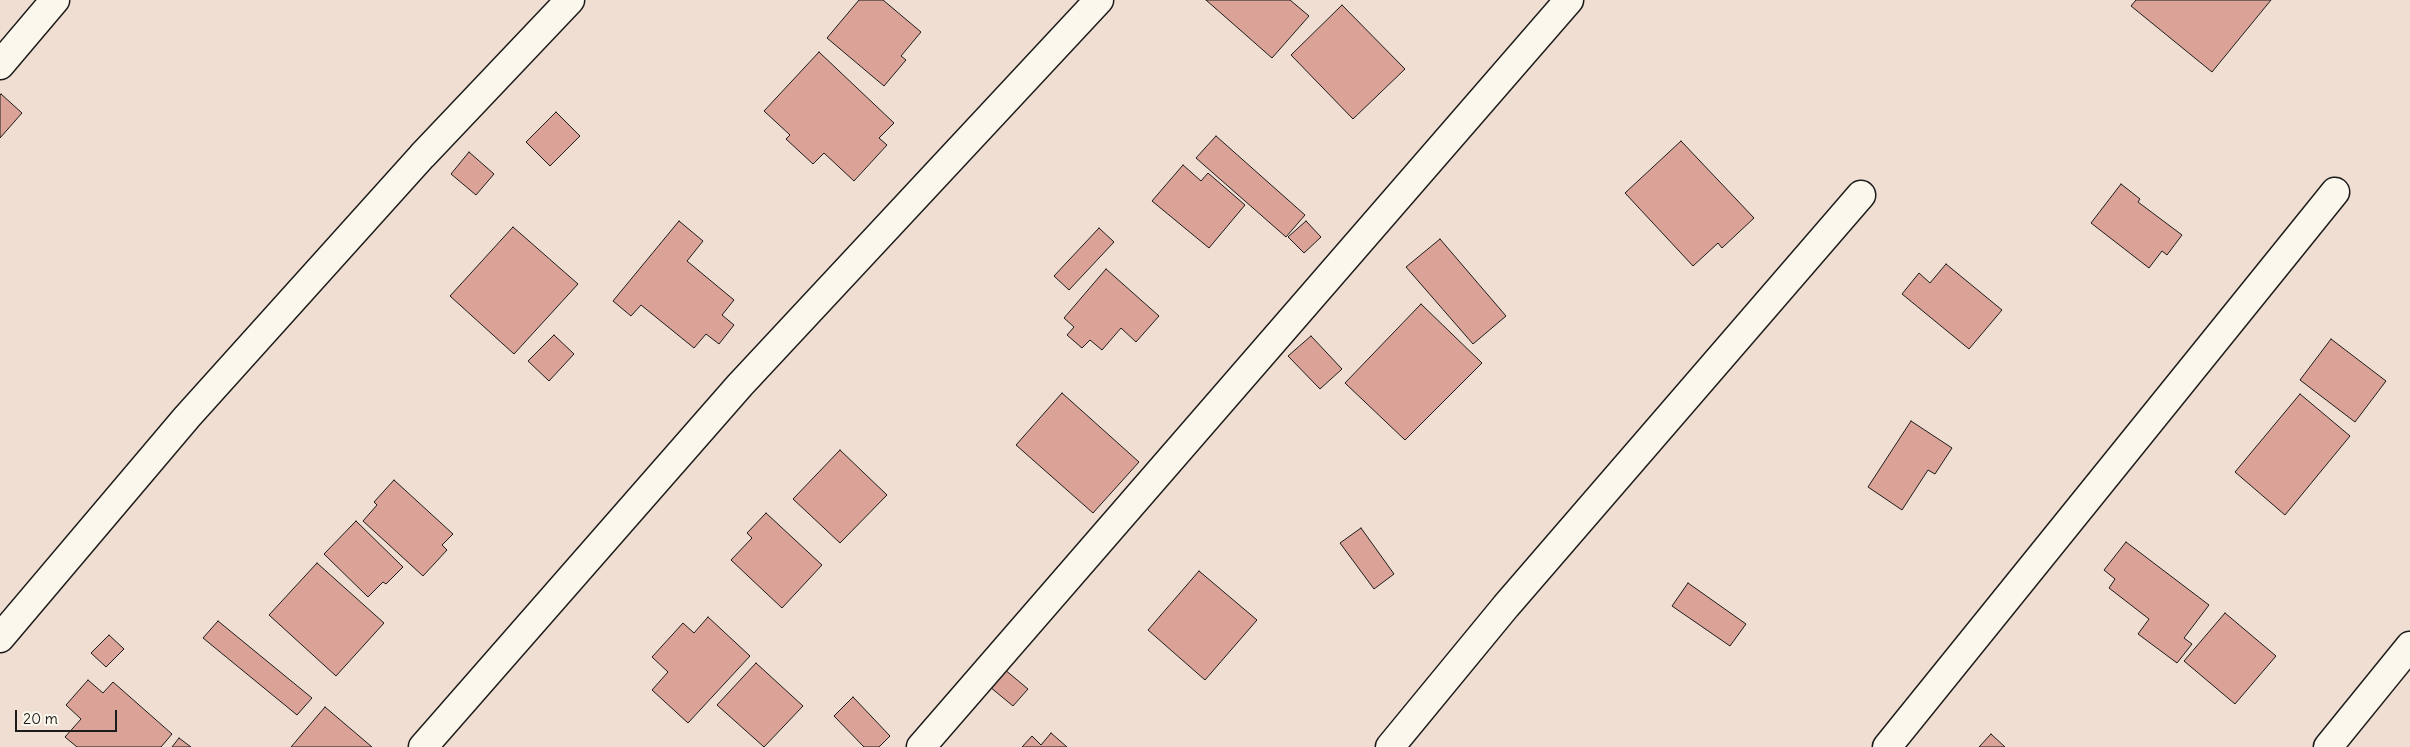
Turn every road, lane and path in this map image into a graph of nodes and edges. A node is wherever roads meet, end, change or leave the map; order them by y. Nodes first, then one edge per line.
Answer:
1 (55, 0) edge
2 (570, 0) edge
3 (1099, 0) edge
4 (1568, 0) edge
5 (0, 65) edge
6 (2335, 192) dead end
7 (1861, 195) dead end
8 (0, 638) edge
9 (2410, 646) edge
10 (423, 747) edge
11 (921, 747) edge
12 (1390, 747) edge
13 (1887, 747) edge
14 (2328, 747) edge

1 - 5 street
2 - 8 street
3 - 10 street
4 - 11 street
6 - 13 street
7 - 12 street
9 - 14 street

